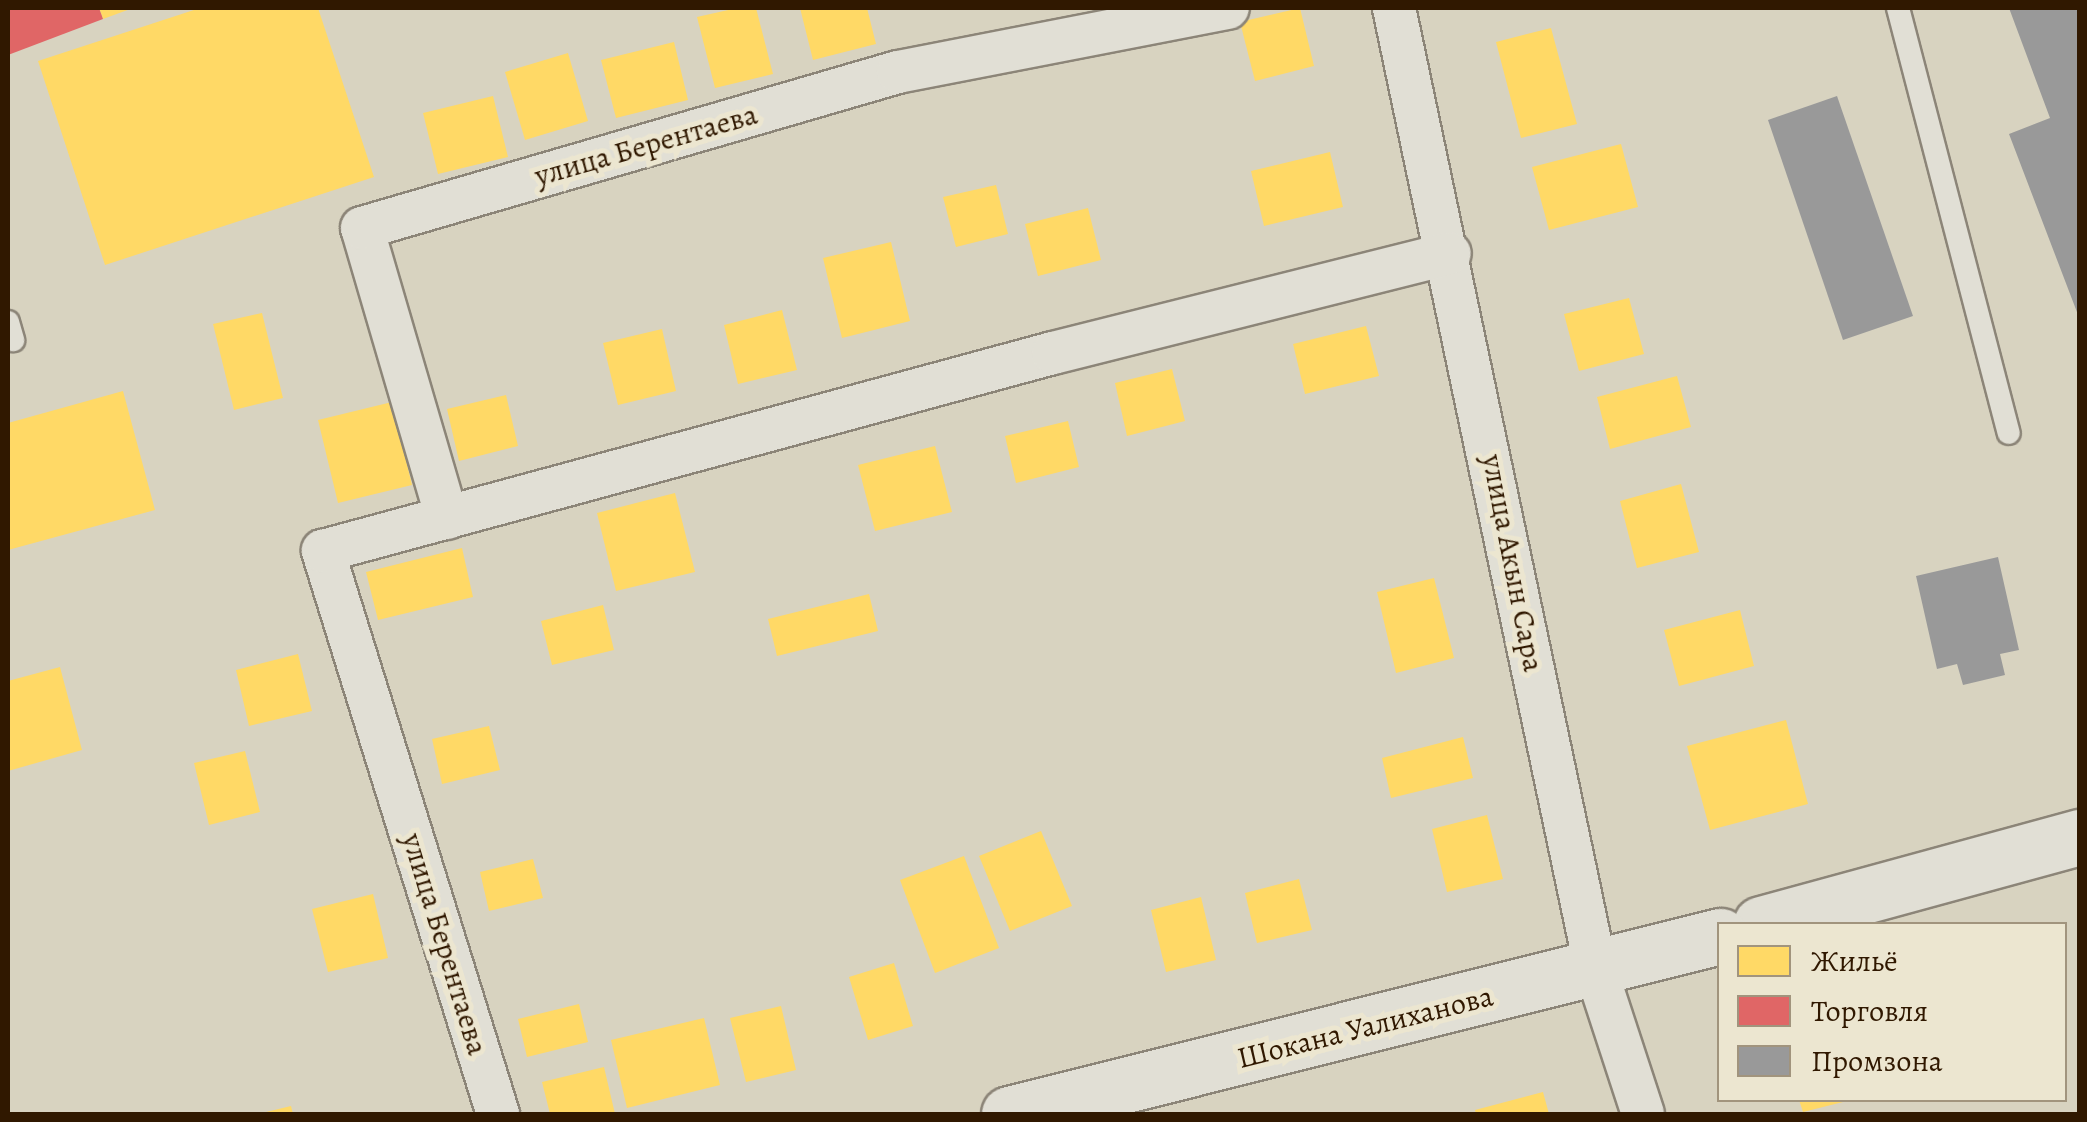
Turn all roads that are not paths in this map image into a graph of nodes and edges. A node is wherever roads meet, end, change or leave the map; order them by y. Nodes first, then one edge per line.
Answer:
1 (1228, 8) edge
2 (1394, 8) edge
3 (1898, 8) edge
4 (1450, 253) junction
5 (2009, 433) dead end
6 (446, 518) junction
7 (2080, 837) edge
8 (1768, 922) edge
9 (1717, 937) edge
10 (1596, 970) junction
11 (498, 1114) edge
12 (1009, 1114) edge
13 (1643, 1114) edge

1 - 6 street, улица Берентаева
2 - 4 street, улица Акын Сара
3 - 5 lane
4 - 6 street, улица Берентаева
4 - 10 street, улица Акын Сара
6 - 11 street, улица Берентаева
7 - 8 street
9 - 10 street, Шокана Уалиханова
10 - 12 street, Шокана Уалиханова
10 - 13 street, улица Акын Сара

